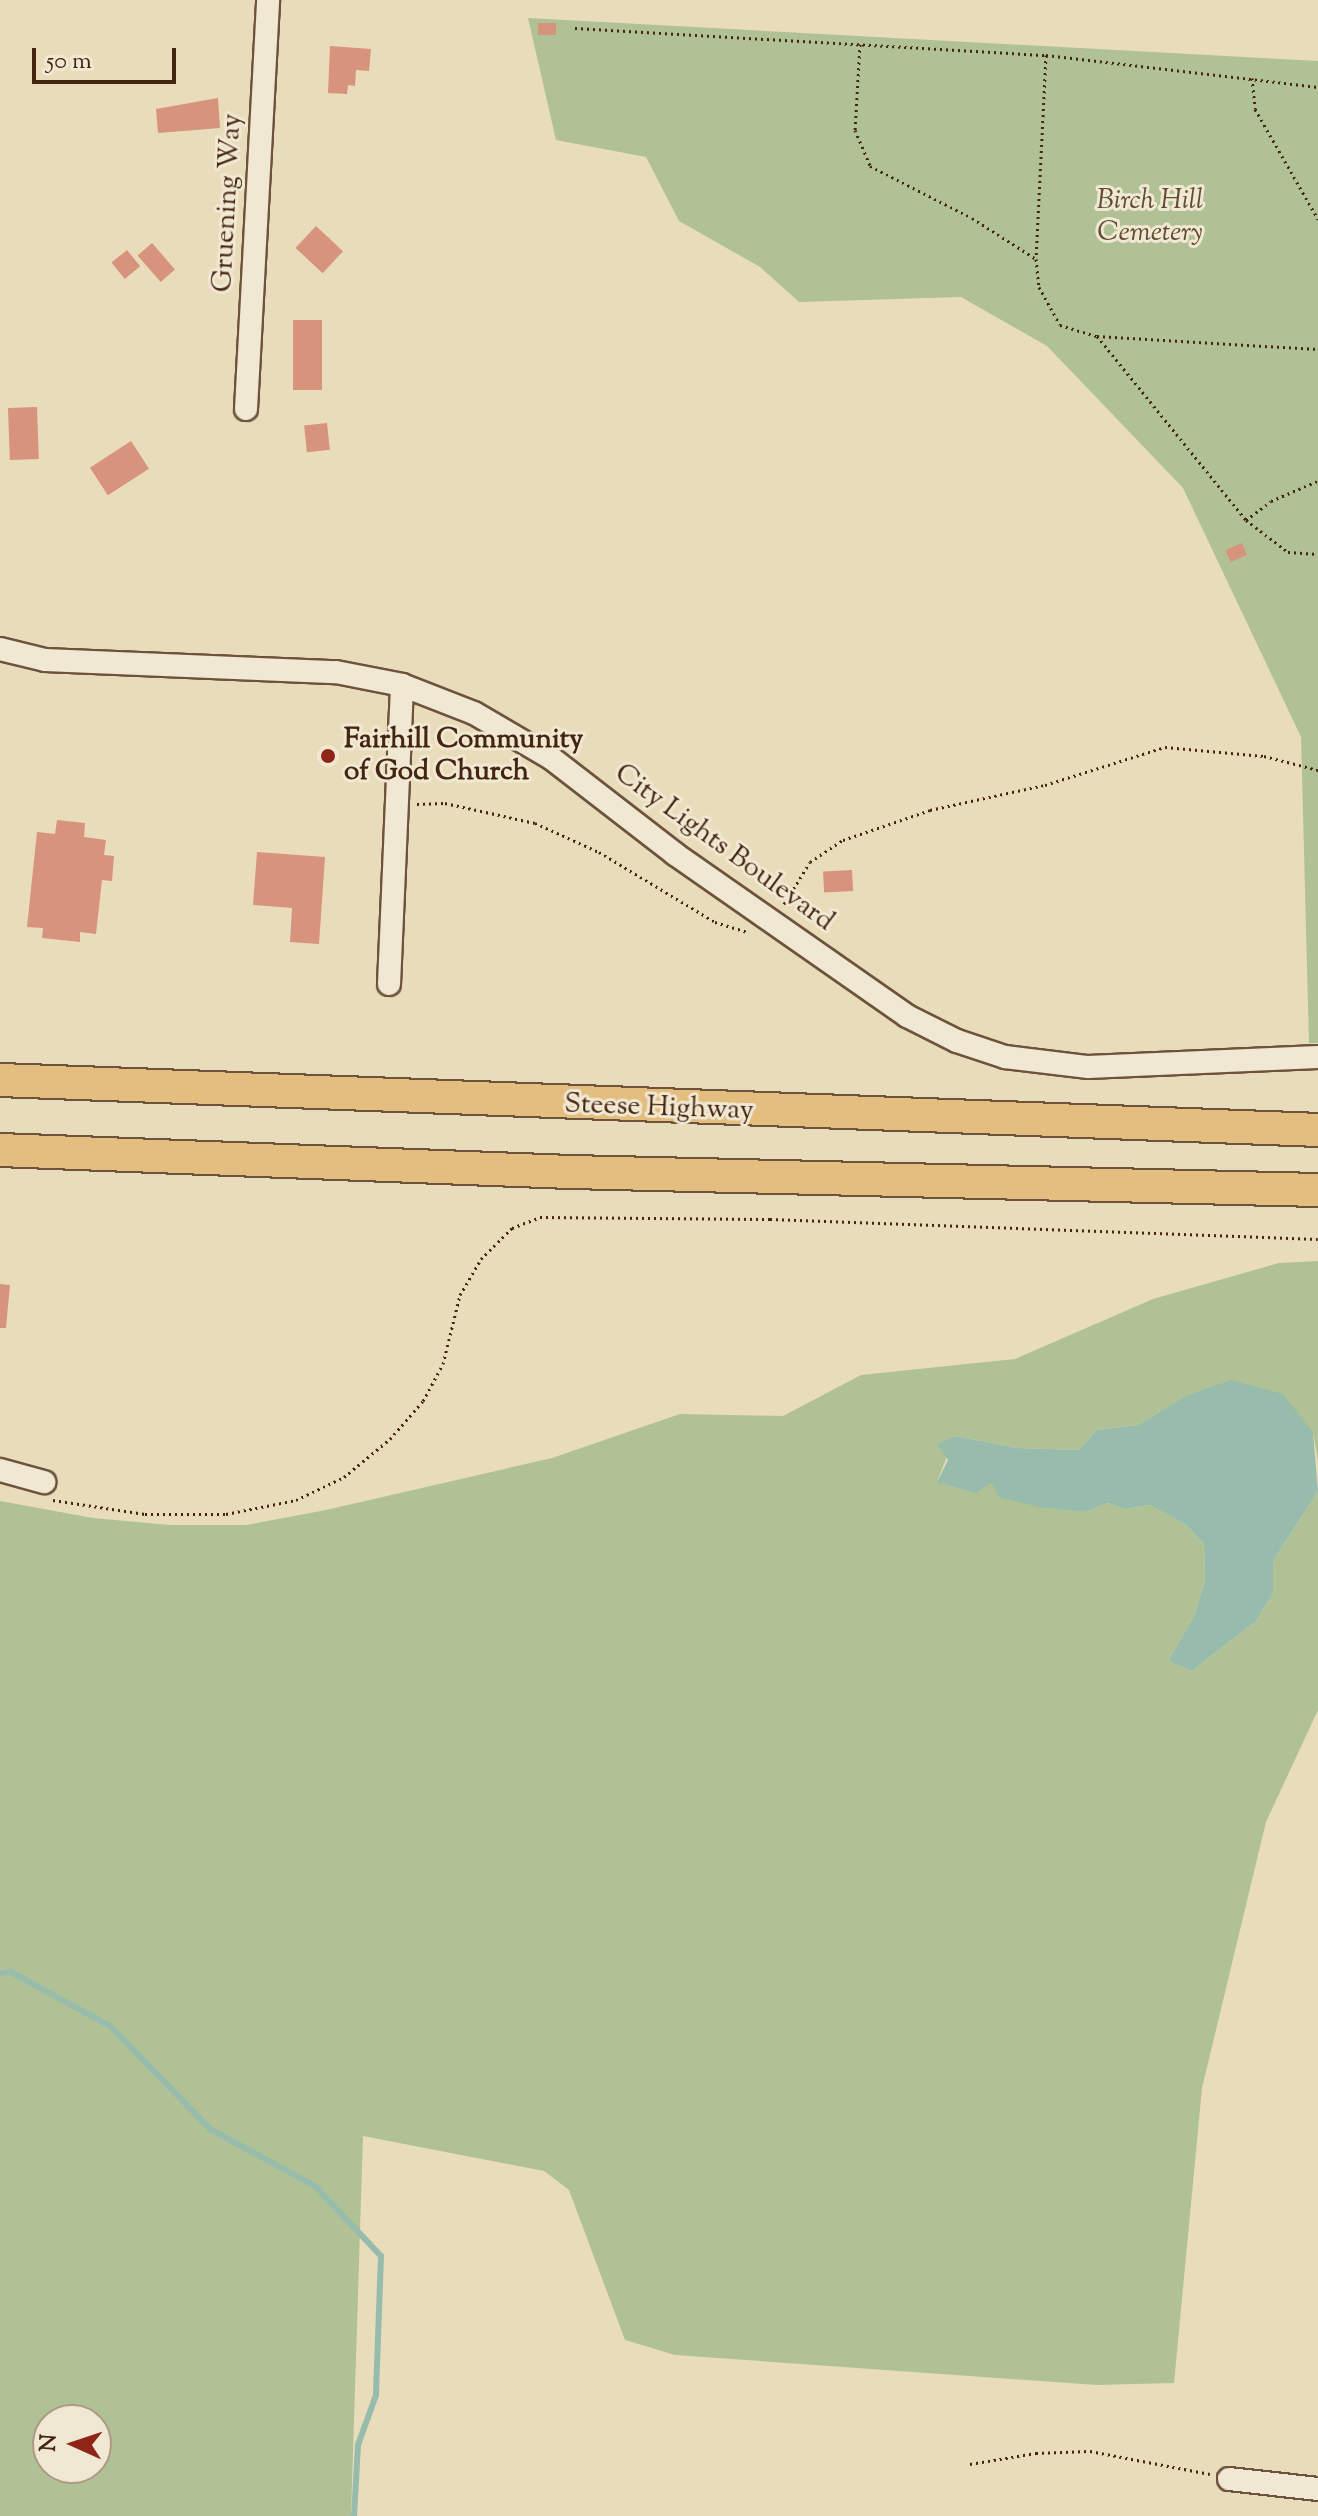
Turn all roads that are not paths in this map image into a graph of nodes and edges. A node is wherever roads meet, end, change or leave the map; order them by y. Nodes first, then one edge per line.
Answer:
1 (268, 0) edge
2 (246, 409) dead end
3 (0, 649) edge
4 (402, 685) junction
5 (389, 984) dead end
6 (1318, 1057) edge
7 (0, 1080) edge
8 (1318, 1130) edge
9 (0, 1150) edge
10 (1318, 1190) edge
11 (0, 1470) edge
12 (43, 1490) road end
13 (1229, 2479) road end
14 (1318, 2489) edge

1 - 2 street, Gruening Way
3 - 4 street, City Lights Boulevard
4 - 5 street
4 - 6 street, City Lights Boulevard
7 - 8 highway, Steese Highway
9 - 10 highway
11 - 12 street
13 - 14 street

